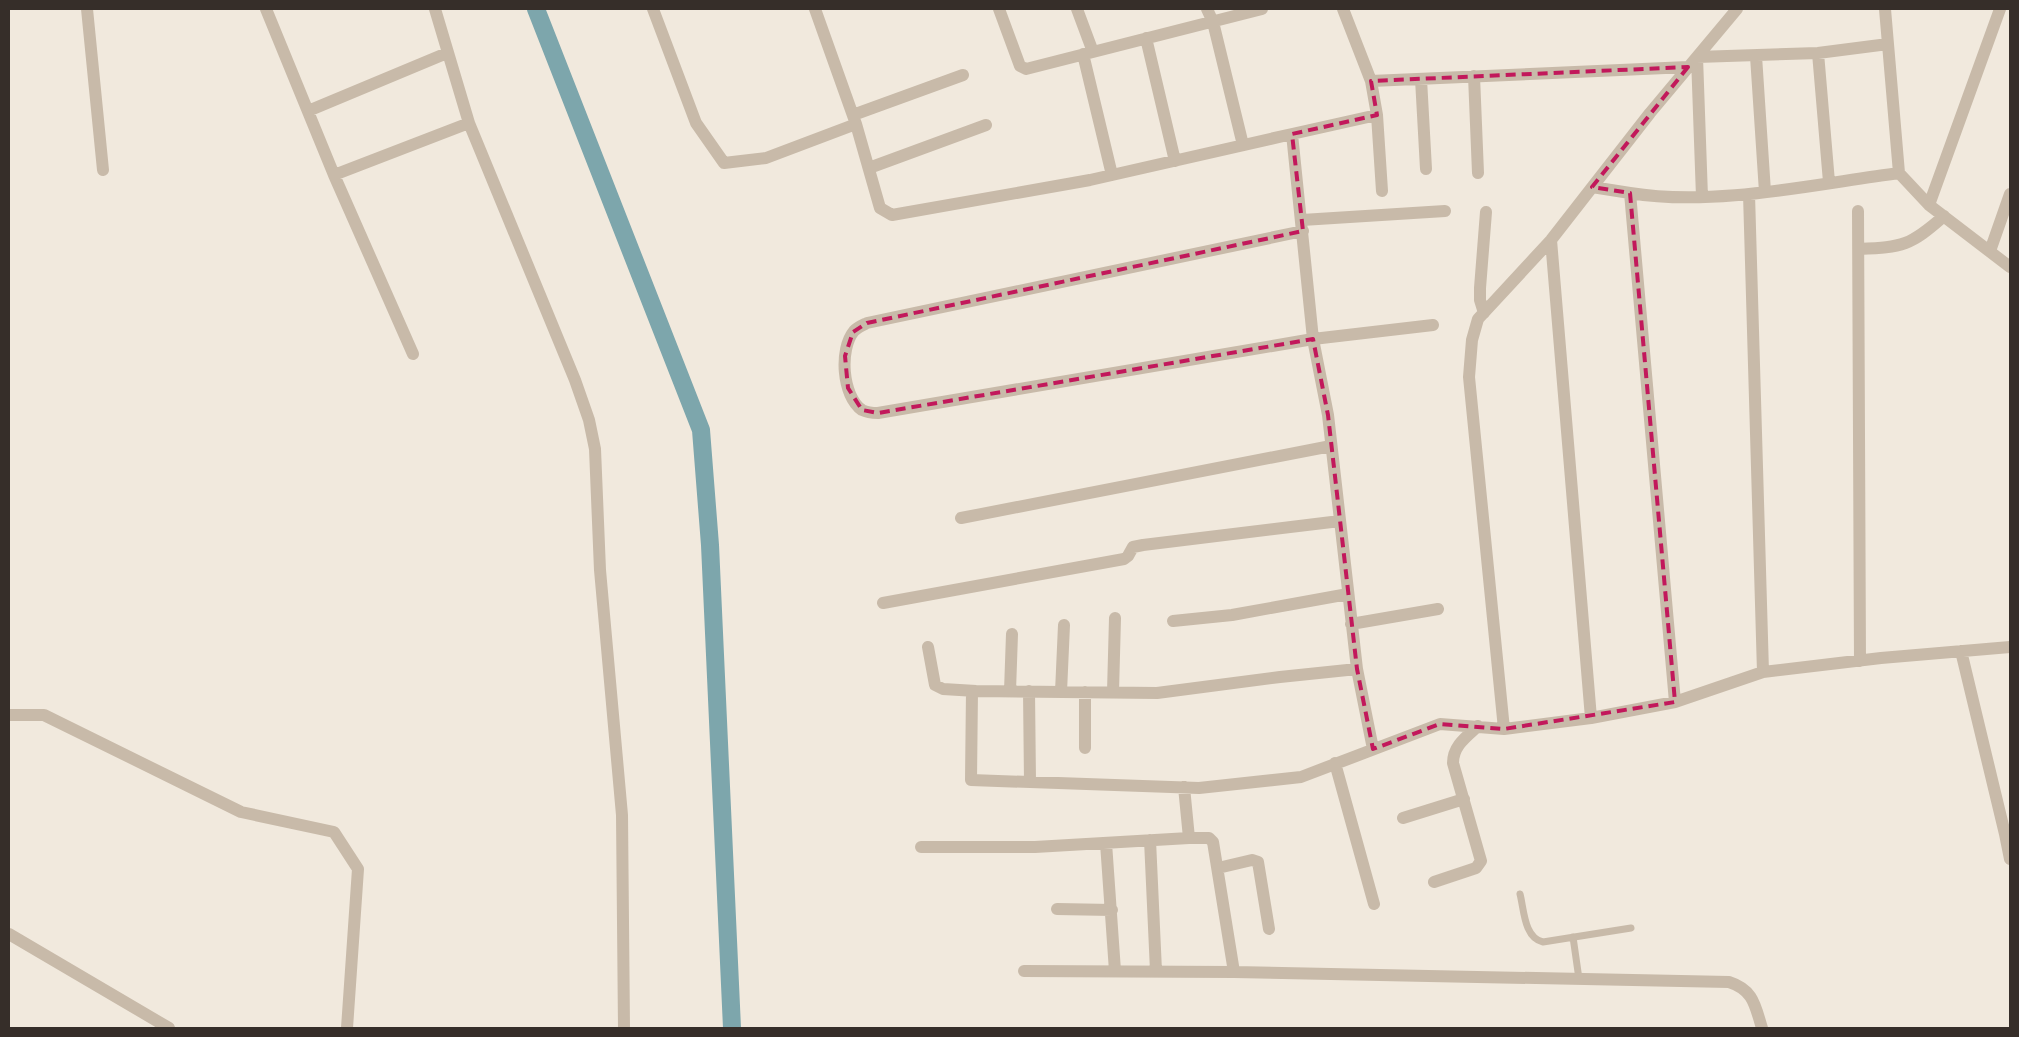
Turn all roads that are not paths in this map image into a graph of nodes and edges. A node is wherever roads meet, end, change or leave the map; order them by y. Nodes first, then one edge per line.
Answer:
1 (87, 9) edge
2 (266, 9) edge
3 (434, 9) edge
4 (653, 9) edge
5 (815, 9) edge
6 (999, 9) edge
7 (1077, 9) edge
8 (1208, 9) edge
9 (1262, 9) edge
10 (1343, 9) edge
11 (1737, 9) edge
12 (1885, 9) edge
13 (2000, 9) edge
14 (1212, 22) junction
15 (1146, 38) junction
16 (1888, 44) junction
17 (1818, 52) junction
18 (448, 53) junction
19 (1088, 53) junction
20 (1756, 56) junction
21 (1692, 62) junction
22 (963, 76) dead end
23 (1474, 76) junction
24 (1422, 79) junction
25 (1371, 81) junction
26 (308, 111) junction
27 (1377, 114) junction
28 (855, 119) junction
29 (469, 123) junction
30 (986, 125) dead end
31 (1292, 134) junction
32 (1243, 145) junction
33 (1175, 161) junction
34 (869, 168) junction
35 (103, 170) dead end
36 (1426, 170) dead end
37 (1478, 173) dead end
38 (1899, 173) junction
39 (334, 175) junction
40 (1112, 175) junction
41 (1829, 182) junction
42 (1592, 187) junction
43 (1382, 190) dead end
44 (1765, 192) junction
45 (1630, 193) junction
46 (1749, 194) junction
47 (2010, 194) edge
48 (1702, 196) junction
49 (1929, 205) junction
50 (1445, 211) dead end
51 (1858, 211) dead end
52 (1486, 212) dead end
53 (1944, 216) junction
54 (1303, 226) junction
55 (1551, 240) junction
56 (1859, 249) junction
57 (1990, 252) junction
58 (2010, 267) edge
59 (1484, 313) junction
60 (1433, 325) dead end
61 (1313, 339) junction
62 (413, 354) dead end
63 (1332, 446) junction
64 (961, 518) dead end
65 (1340, 521) junction
66 (1348, 594) junction
67 (883, 603) dead end
68 (1438, 609) dead end
69 (1115, 618) dead end
70 (1173, 621) dead end
71 (1352, 624) junction
72 (1064, 625) dead end
73 (1012, 634) dead end
74 (928, 647) dead end
75 (2010, 647) edge
76 (1961, 651) junction
77 (1860, 661) junction
78 (1356, 670) junction
79 (1763, 672) junction
80 (972, 690) junction
81 (1010, 691) junction
82 (1029, 691) junction
83 (1062, 692) junction
84 (1084, 692) junction
85 (1113, 692) junction
86 (1676, 702) junction
87 (9, 715) edge
88 (1591, 718) junction
89 (1478, 726) junction
90 (1504, 729) junction
91 (1085, 748) dead end
92 (1372, 749) junction
93 (1335, 763) junction
94 (1030, 782) junction
95 (1184, 787) junction
96 (1464, 799) junction
97 (1403, 818) dead end
98 (2008, 835) edge
99 (1189, 838) junction
100 (1150, 840) junction
101 (1106, 843) junction
102 (921, 847) dead end
103 (2010, 858) edge
104 (1218, 868) junction
105 (1434, 882) dead end
106 (1520, 894) dead end
107 (1374, 904) dead end
108 (1057, 909) dead end
109 (1112, 910) junction
110 (1631, 928) dead end
111 (1269, 929) dead end
112 (9, 934) edge
113 (1573, 937) junction
114 (1024, 971) dead end
115 (1115, 971) junction
116 (1156, 971) junction
117 (1234, 972) junction
118 (1579, 979) junction
119 (170, 1028) edge
120 (347, 1028) edge
121 (624, 1028) edge
122 (1762, 1028) edge

1 - 35 street
2 - 26 street
3 - 18 street
4 - 28 street
5 - 28 street
6 - 19 street
7 - 19 street
8 - 14 street
9 - 14 street
10 - 25 street
11 - 21 street
12 - 16 street
13 - 49 street
14 - 15 street
14 - 32 street
15 - 19 street
15 - 33 street
16 - 17 street
16 - 38 street
17 - 20 street
17 - 41 street
18 - 26 street
18 - 29 street
19 - 40 street
20 - 21 street
20 - 44 street
21 - 23 street
21 - 42 street
21 - 48 street
22 - 28 street
23 - 24 street
23 - 37 street
24 - 25 street
24 - 36 street
25 - 27 street
26 - 39 street
27 - 31 street
27 - 43 street
28 - 34 street
29 - 39 street
29 - 121 street
30 - 34 street
31 - 32 street
31 - 54 street
32 - 33 street
33 - 40 street
34 - 40 street
38 - 41 street
38 - 49 street
39 - 62 street
41 - 44 street
42 - 45 street
42 - 55 street
44 - 46 street
45 - 48 street
45 - 86 street
46 - 48 street
46 - 79 street
47 - 57 street
49 - 53 street
50 - 54 street
51 - 56 street
52 - 59 street
53 - 56 street
53 - 57 street
54 - 61 street
54 - 61 street
55 - 59 street
55 - 88 street
56 - 77 street
57 - 58 street
59 - 90 street
60 - 61 street
61 - 63 street
63 - 64 street
63 - 65 street
65 - 66 street
65 - 67 street
66 - 70 street
66 - 71 street
68 - 71 street
69 - 85 street
71 - 78 street
72 - 83 street
73 - 81 street
74 - 80 street
75 - 76 street
76 - 77 street
76 - 98 street
77 - 79 street
78 - 85 street
78 - 92 street
79 - 86 street
80 - 81 street
80 - 94 street
81 - 82 street
82 - 83 street
82 - 94 street
83 - 84 street
84 - 85 street
84 - 91 street
86 - 88 street
87 - 120 street
88 - 90 street
89 - 90 street
89 - 92 street
89 - 96 street
92 - 93 street
93 - 95 street
93 - 107 street
94 - 95 street
95 - 99 street
96 - 97 street
96 - 105 street
98 - 103 street
99 - 100 street
99 - 104 street
100 - 101 street
100 - 116 street
101 - 102 street
101 - 109 street
104 - 111 street
104 - 117 street
106 - 113 lane
108 - 109 street
109 - 115 street
110 - 113 lane
112 - 119 street
113 - 118 lane
114 - 115 street
115 - 116 street
116 - 117 street
117 - 118 street
118 - 122 street

